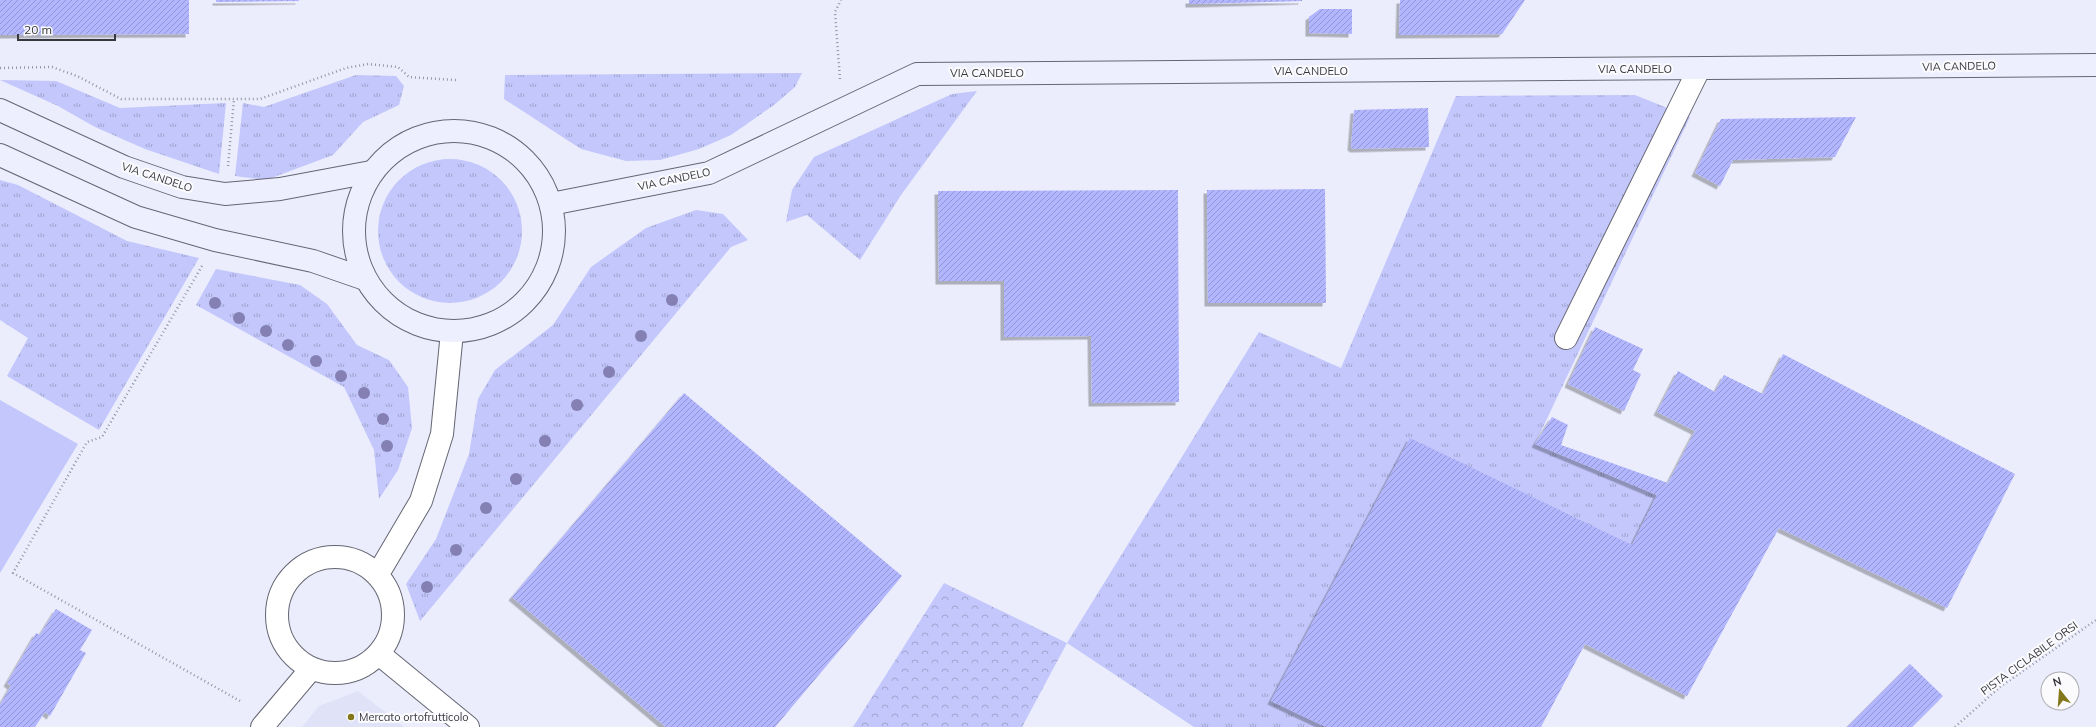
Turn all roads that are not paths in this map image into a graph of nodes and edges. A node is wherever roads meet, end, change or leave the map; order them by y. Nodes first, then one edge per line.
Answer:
1 (2096, 65) edge
2 (1699, 69) junction
3 (0, 110) edge
4 (0, 155) edge
5 (371, 172) junction
6 (551, 204) junction
7 (365, 279) junction
8 (452, 332) junction
9 (1566, 338) dead end
10 (378, 574) junction
11 (379, 654) junction
12 (311, 669) junction
13 (262, 727) edge
14 (468, 727) edge

1 - 2 street, VIA CANDELO
2 - 6 street, VIA CANDELO
2 - 9 street
3 - 5 street, VIA CANDELO
4 - 7 street
5 - 6 street
5 - 7 street
6 - 8 street
7 - 8 street
8 - 10 street
10 - 11 street
10 - 12 street
11 - 12 street
11 - 14 street
12 - 13 street

